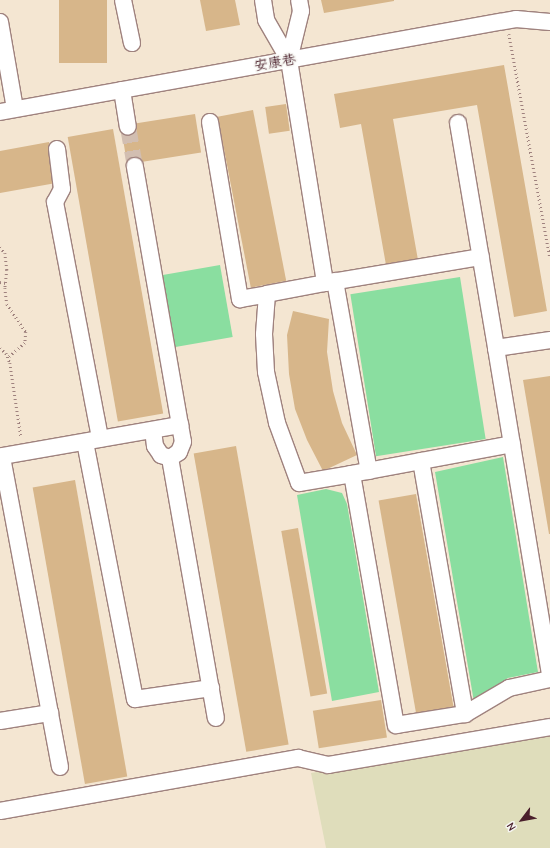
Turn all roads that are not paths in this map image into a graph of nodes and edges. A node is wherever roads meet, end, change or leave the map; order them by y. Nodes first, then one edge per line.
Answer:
1 (124, 0) edge
2 (263, 0) edge
3 (299, 0) edge
4 (0, 22) edge
5 (550, 22) edge
6 (132, 43) dead end
7 (289, 60) junction
8 (122, 90) junction
9 (7, 111) edge
10 (210, 122) dead end
11 (458, 123) dead end
12 (128, 126) tunnel mouth
13 (57, 149) dead end
14 (135, 166) tunnel mouth
15 (481, 257) junction
16 (330, 282) junction
17 (267, 294) junction
18 (550, 340) edge
19 (496, 348) junction
20 (180, 425) junction
21 (153, 430) junction
22 (93, 440) junction
23 (512, 444) junction
24 (170, 458) junction
25 (421, 461) junction
26 (369, 470) junction
27 (352, 474) junction
28 (550, 673) edge
29 (550, 679) edge
30 (210, 688) junction
31 (50, 713) junction
32 (465, 714) junction
33 (216, 718) dead end
34 (0, 721) edge
35 (550, 727) edge
36 (60, 767) dead end
37 (0, 811) edge

1 - 6 street
2 - 7 street
3 - 7 street
4 - 9 street
5 - 7 street, 安康巷
7 - 8 street, 安康巷
7 - 16 street
8 - 9 street, 安康巷
8 - 12 street
10 - 17 street
11 - 15 street
13 - 22 street
14 - 20 street
15 - 16 street
15 - 19 street
16 - 17 street
16 - 26 street
17 - 27 street
18 - 19 street
19 - 23 street
20 - 21 street
20 - 24 street
21 - 22 street
21 - 24 street
22 - 30 street
22 - 31 street
23 - 25 street
23 - 28 street
24 - 30 street
25 - 26 street
25 - 32 street
26 - 27 street
27 - 32 street
29 - 32 street
30 - 33 street
31 - 34 street
31 - 36 street
35 - 37 street

